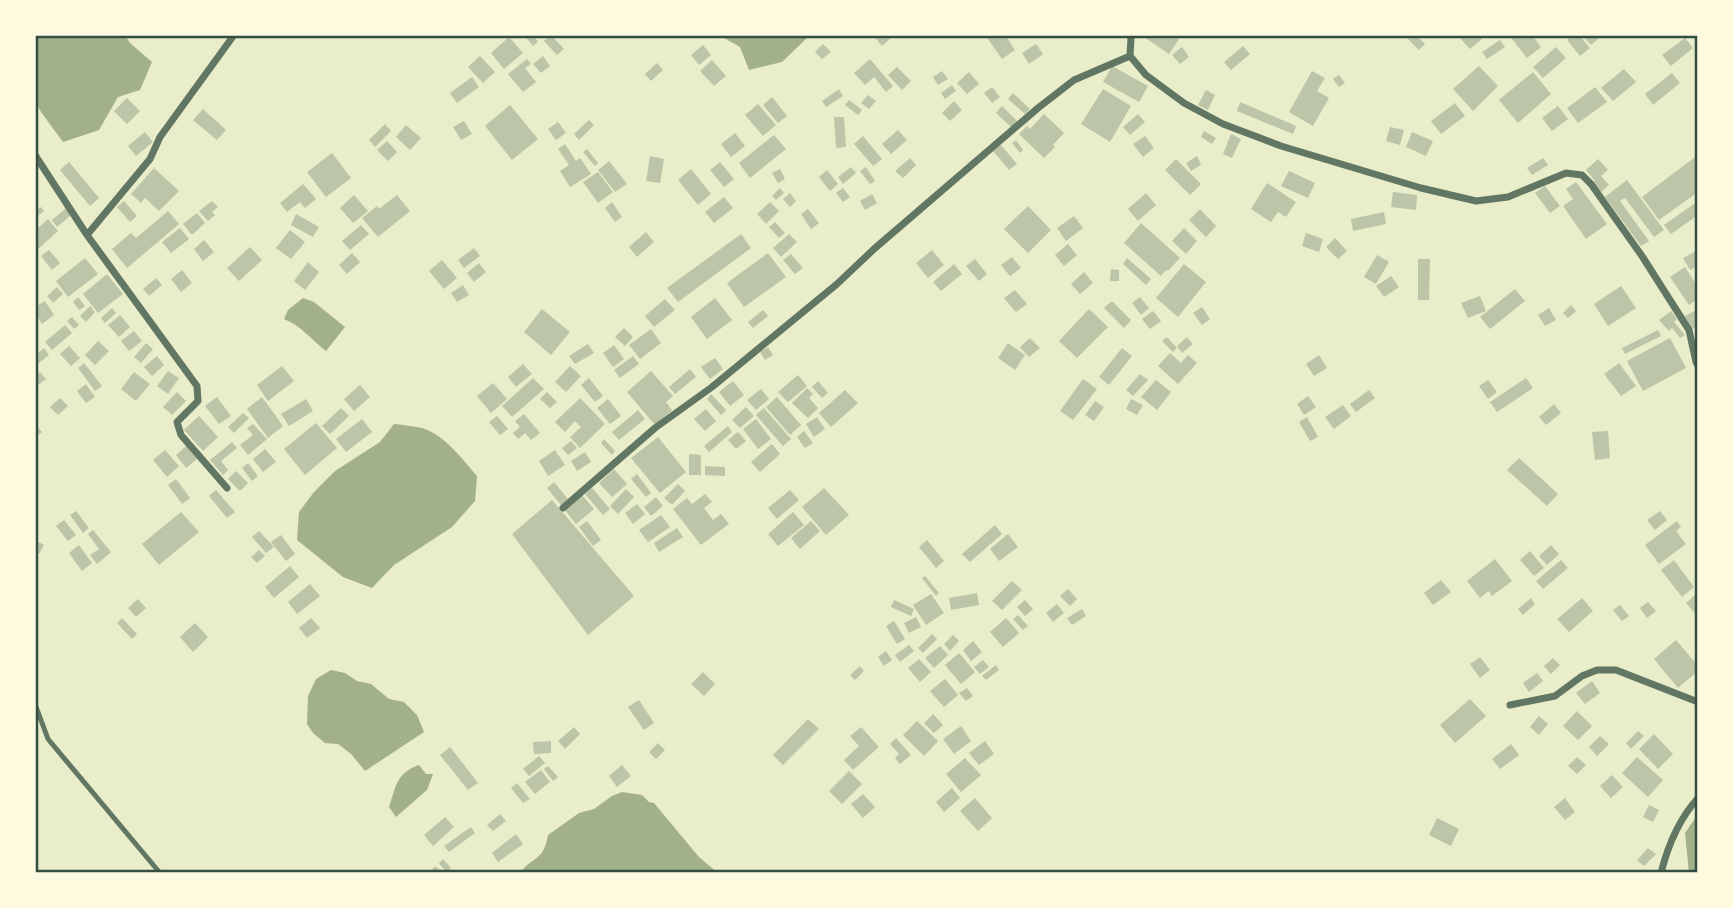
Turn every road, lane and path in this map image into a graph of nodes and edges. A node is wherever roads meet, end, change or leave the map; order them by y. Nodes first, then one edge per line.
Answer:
1 (234, 35) edge
2 (1132, 35) edge
3 (1130, 56) junction
4 (35, 155) edge
5 (87, 235) junction
6 (1698, 366) edge
7 (227, 488) dead end
8 (563, 508) dead end
9 (1698, 702) edge
10 (35, 705) edge
11 (1510, 705) dead end
12 (1698, 798) edge
13 (160, 873) edge
14 (1661, 873) edge

1 - 5 street
2 - 3 street
3 - 6 street
3 - 8 street
4 - 5 street
5 - 7 street
9 - 11 street
10 - 13 lane
12 - 14 street

